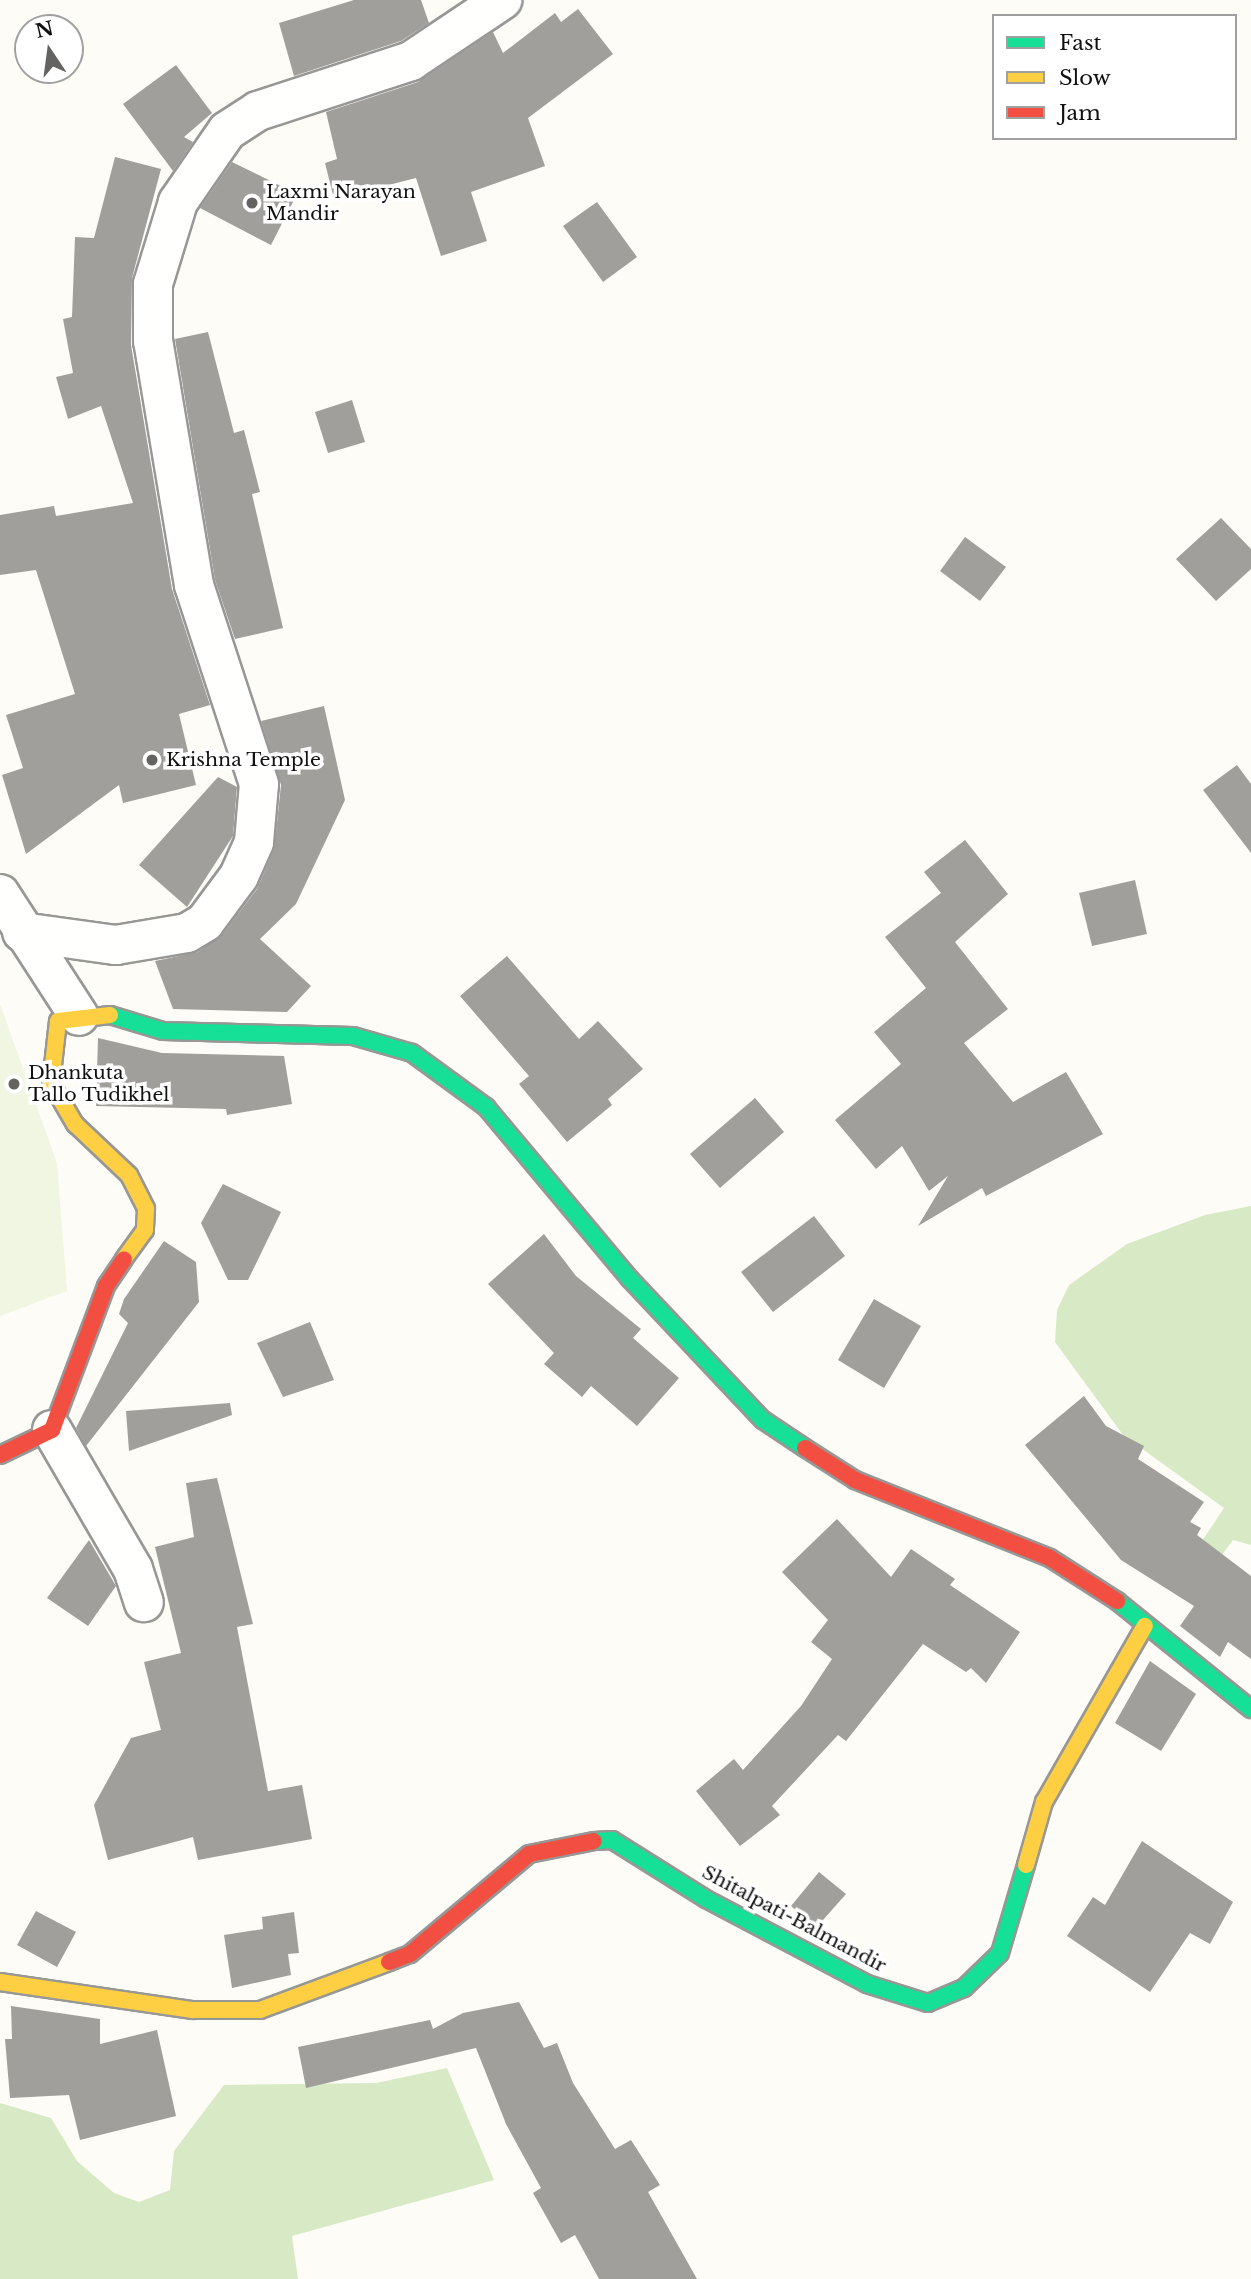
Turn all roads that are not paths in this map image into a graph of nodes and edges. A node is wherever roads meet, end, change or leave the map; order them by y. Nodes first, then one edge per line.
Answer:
1 (502, 0) edge
2 (0, 894) edge
3 (22, 932) junction
4 (89, 1014) junction
5 (52, 1430) junction
6 (0, 1455) edge
7 (144, 1602) dead end
8 (1145, 1626) junction
9 (1251, 1709) edge
10 (0, 1982) edge

1 - 3 street
2 - 3 street
3 - 4 street
4 - 5 street
4 - 8 street
5 - 6 street
5 - 7 street
8 - 9 street
8 - 10 street, Shitalpati-Balmandir

